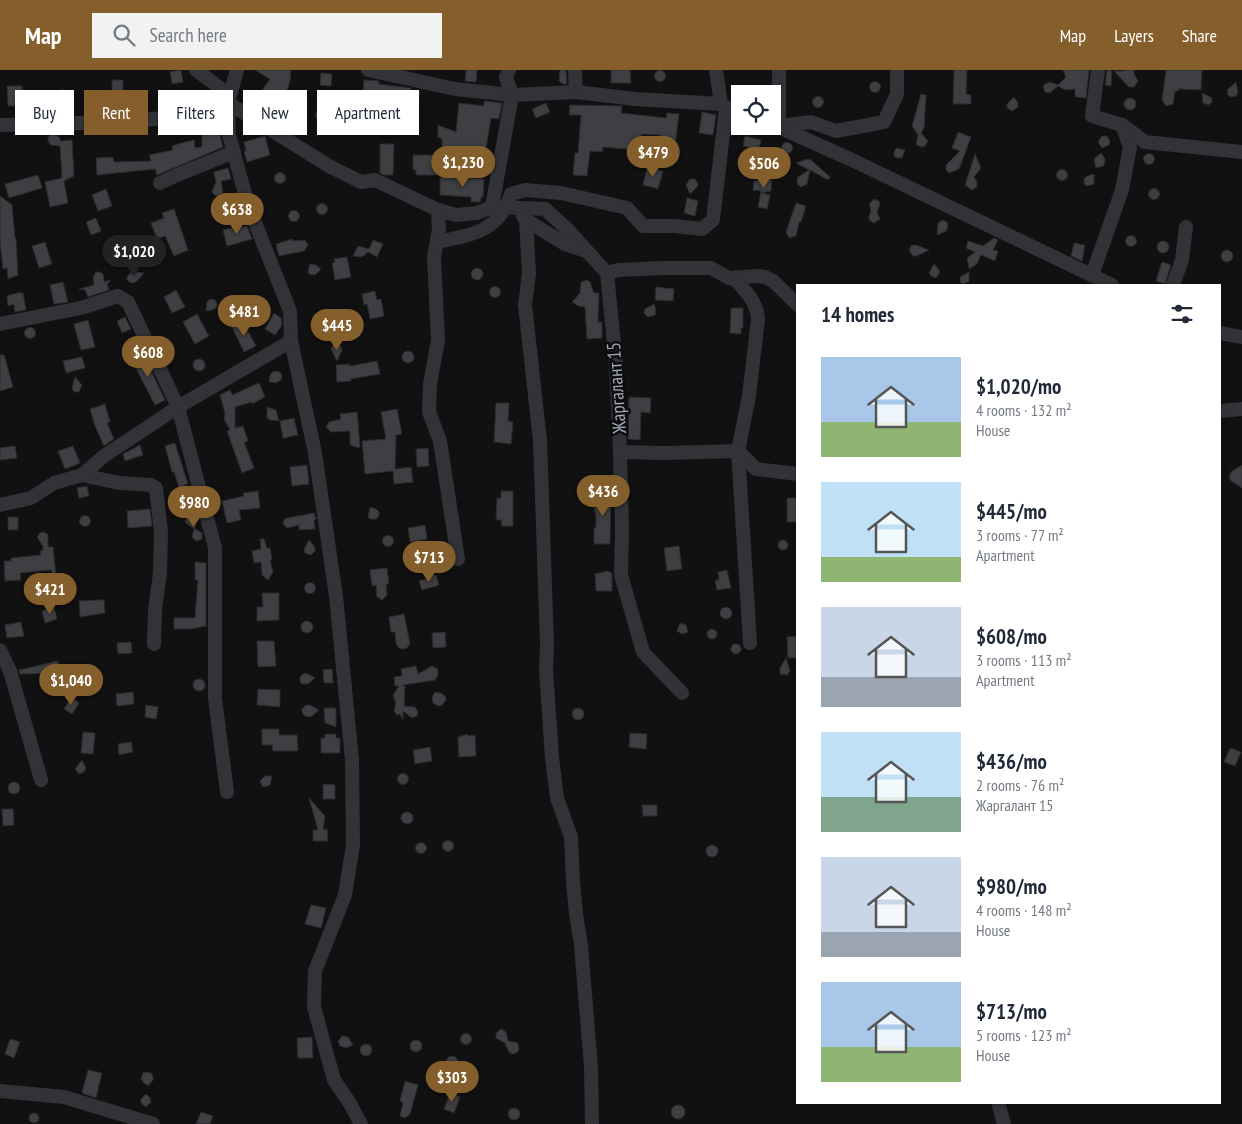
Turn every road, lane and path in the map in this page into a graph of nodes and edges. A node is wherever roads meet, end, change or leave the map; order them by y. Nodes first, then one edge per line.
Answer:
1 (196, 70) edge
2 (237, 70) edge
3 (368, 70) edge
4 (509, 70) edge
5 (575, 70) edge
6 (716, 70) edge
7 (779, 70) edge
8 (897, 70) edge
9 (1098, 70) edge
10 (778, 85) edge
11 (221, 90) edge
12 (232, 90) edge
13 (576, 92) junction
14 (512, 95) junction
15 (233, 106) edge
16 (724, 106) junction
17 (731, 110) edge
18 (158, 118) edge
19 (0, 125) edge
20 (781, 125) edge
21 (1122, 125) junction
22 (781, 127) edge
23 (229, 135) edge
24 (234, 152) junction
25 (1242, 152) edge
26 (160, 184) dead end
27 (492, 207) junction
28 (512, 208) junction
29 (438, 210) junction
30 (526, 220) junction
31 (1186, 227) dead end
32 (437, 242) junction
33 (587, 251) junction
34 (607, 273) junction
35 (1092, 275) junction
36 (734, 278) junction
37 (1110, 284) edge
38 (1174, 284) edge
39 (796, 303) edge
40 (0, 324) edge
41 (1221, 333) edge
42 (1242, 337) edge
43 (291, 341) junction
44 (178, 407) junction
45 (1242, 409) edge
46 (1221, 411) edge
47 (738, 451) junction
48 (620, 452) junction
49 (796, 474) edge
50 (82, 475) junction
51 (0, 505) edge
52 (458, 559) dead end
53 (750, 643) dead end
54 (154, 644) dead end
55 (0, 650) edge
56 (682, 693) dead end
57 (41, 780) dead end
58 (227, 792) dead end
59 (0, 1091) edge
60 (999, 1104) edge
61 (153, 1124) edge
62 (362, 1124) edge
63 (592, 1124) edge
64 (1004, 1124) edge

1 - 11 street
2 - 12 street
3 - 14 street
4 - 14 street
5 - 13 street
6 - 16 street
7 - 10 street
8 - 20 street
9 - 21 street
13 - 14 street
13 - 16 street
14 - 27 street
15 - 29 street
16 - 17 street
16 - 28 street
18 - 19 street
21 - 25 street
21 - 35 street
22 - 35 street
23 - 24 street
24 - 26 street
24 - 43 street
27 - 28 street
27 - 29 street
28 - 30 street
28 - 32 street
28 - 33 street
29 - 32 street
30 - 33 street
30 - 63 street
31 - 38 street
32 - 52 street
33 - 34 street
34 - 36 street
34 - 48 street, Жаргалант 15
35 - 37 street
36 - 39 street
36 - 47 street
40 - 44 street
41 - 42 street
43 - 44 street
43 - 62 street
44 - 50 street
44 - 58 street
45 - 46 street
47 - 48 street
47 - 49 street
47 - 53 street
48 - 56 street, Жаргалант 15
50 - 51 street
50 - 54 street
55 - 57 street
59 - 61 street
60 - 64 street

